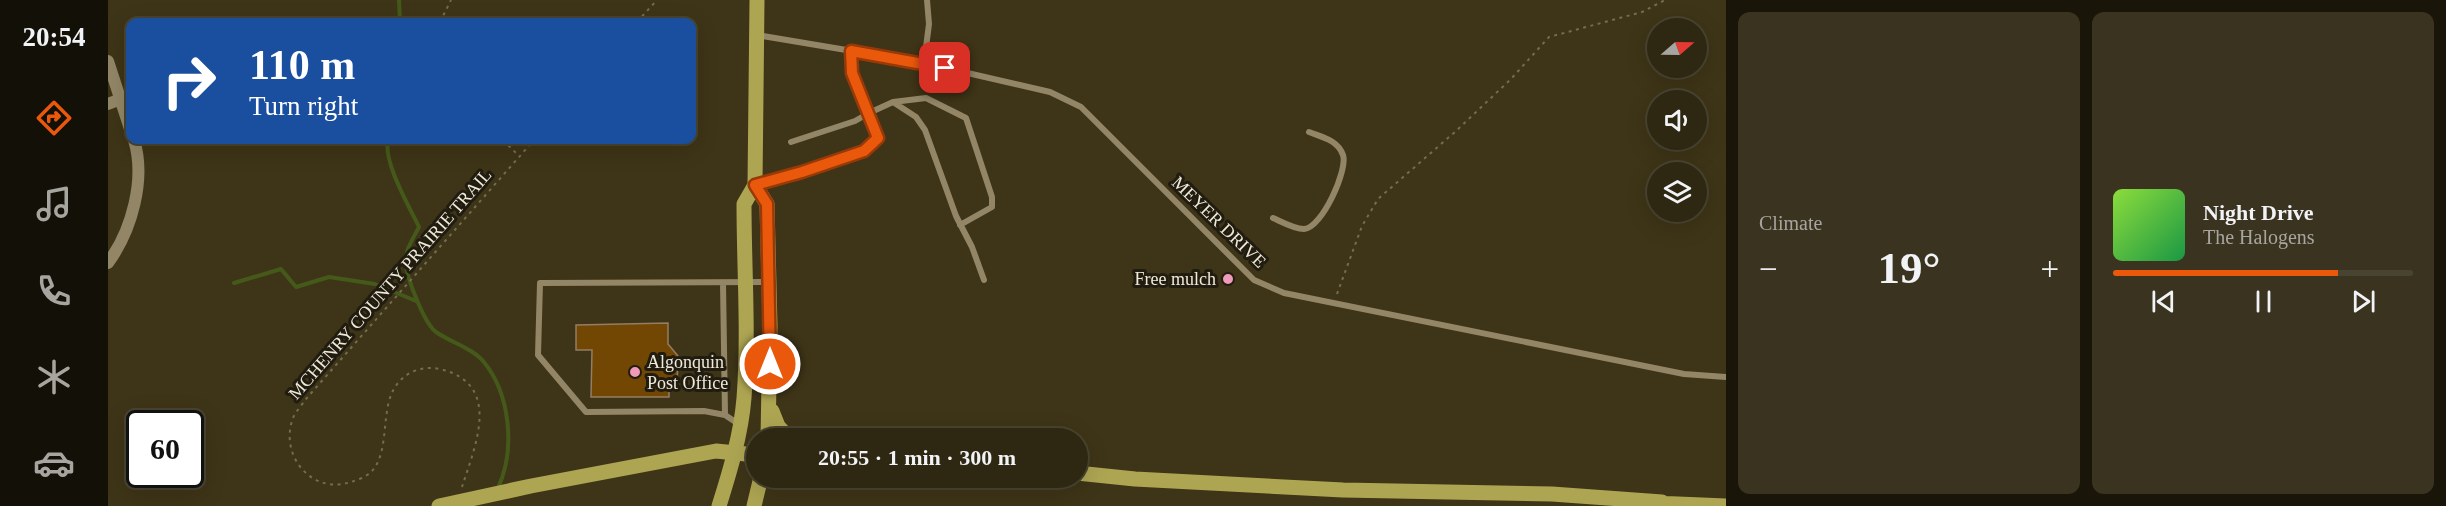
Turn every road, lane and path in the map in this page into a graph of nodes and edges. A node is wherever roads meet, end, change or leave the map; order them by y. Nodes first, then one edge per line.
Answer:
1 (452, 0) edge
2 (657, 0) edge
3 (757, 0) edge
4 (927, 0) edge
5 (1665, 0) edge
6 (442, 18) edge
7 (641, 18) edge
8 (757, 35) junction
9 (851, 51) junction
10 (108, 61) edge
11 (924, 63) junction
12 (121, 99) junction
13 (893, 102) junction
14 (108, 104) edge
15 (869, 113) junction
16 (126, 116) edge
17 (1309, 132) dead end
18 (791, 142) dead end
19 (134, 144) edge
20 (507, 144) edge
21 (530, 144) edge
22 (519, 156) junction
23 (755, 185) junction
24 (1273, 218) dead end
25 (960, 225) junction
26 (108, 263) edge
27 (984, 280) dead end
28 (769, 282) junction
29 (723, 283) junction
30 (746, 283) junction
31 (1334, 302) junction
32 (1726, 377) edge
33 (769, 405) junction
34 (725, 415) junction
35 (740, 426) junction
36 (768, 428) edge
37 (780, 428) edge
38 (736, 452) junction
39 (746, 454) edge
40 (1088, 474) edge
41 (758, 488) edge
42 (459, 495) dead end
43 (1662, 502) junction
44 (439, 506) edge
45 (719, 506) edge
46 (754, 506) edge
47 (1621, 506) edge
48 (1726, 506) edge

1 - 6 path
2 - 7 path
3 - 8 main road
4 - 11 lane
5 - 31 path
8 - 9 lane, MEYER DRIVE
8 - 23 main road
9 - 11 lane, MEYER DRIVE
9 - 15 lane
10 - 12 street
11 - 31 lane, MEYER DRIVE
12 - 14 street
12 - 16 street
13 - 15 lane
13 - 25 lane
13 - 25 lane
15 - 18 lane
15 - 23 lane
17 - 24 lane
19 - 26 street
20 - 22 path
21 - 22 path, MCHENRY COUNTY PRAIRIE TRAIL
22 - 42 path, MCHENRY COUNTY PRAIRIE TRAIL
23 - 28 main road
23 - 30 main road
25 - 27 lane
28 - 30 lane
28 - 33 main road
29 - 30 lane
29 - 34 lane
29 - 34 lane
30 - 35 main road
31 - 32 lane, MEYER DRIVE
33 - 36 main road
33 - 37 main road
34 - 35 lane
35 - 38 main road
38 - 39 main road
38 - 44 main road
38 - 45 main road
40 - 43 main road
41 - 46 main road
43 - 47 main road
43 - 48 main road

